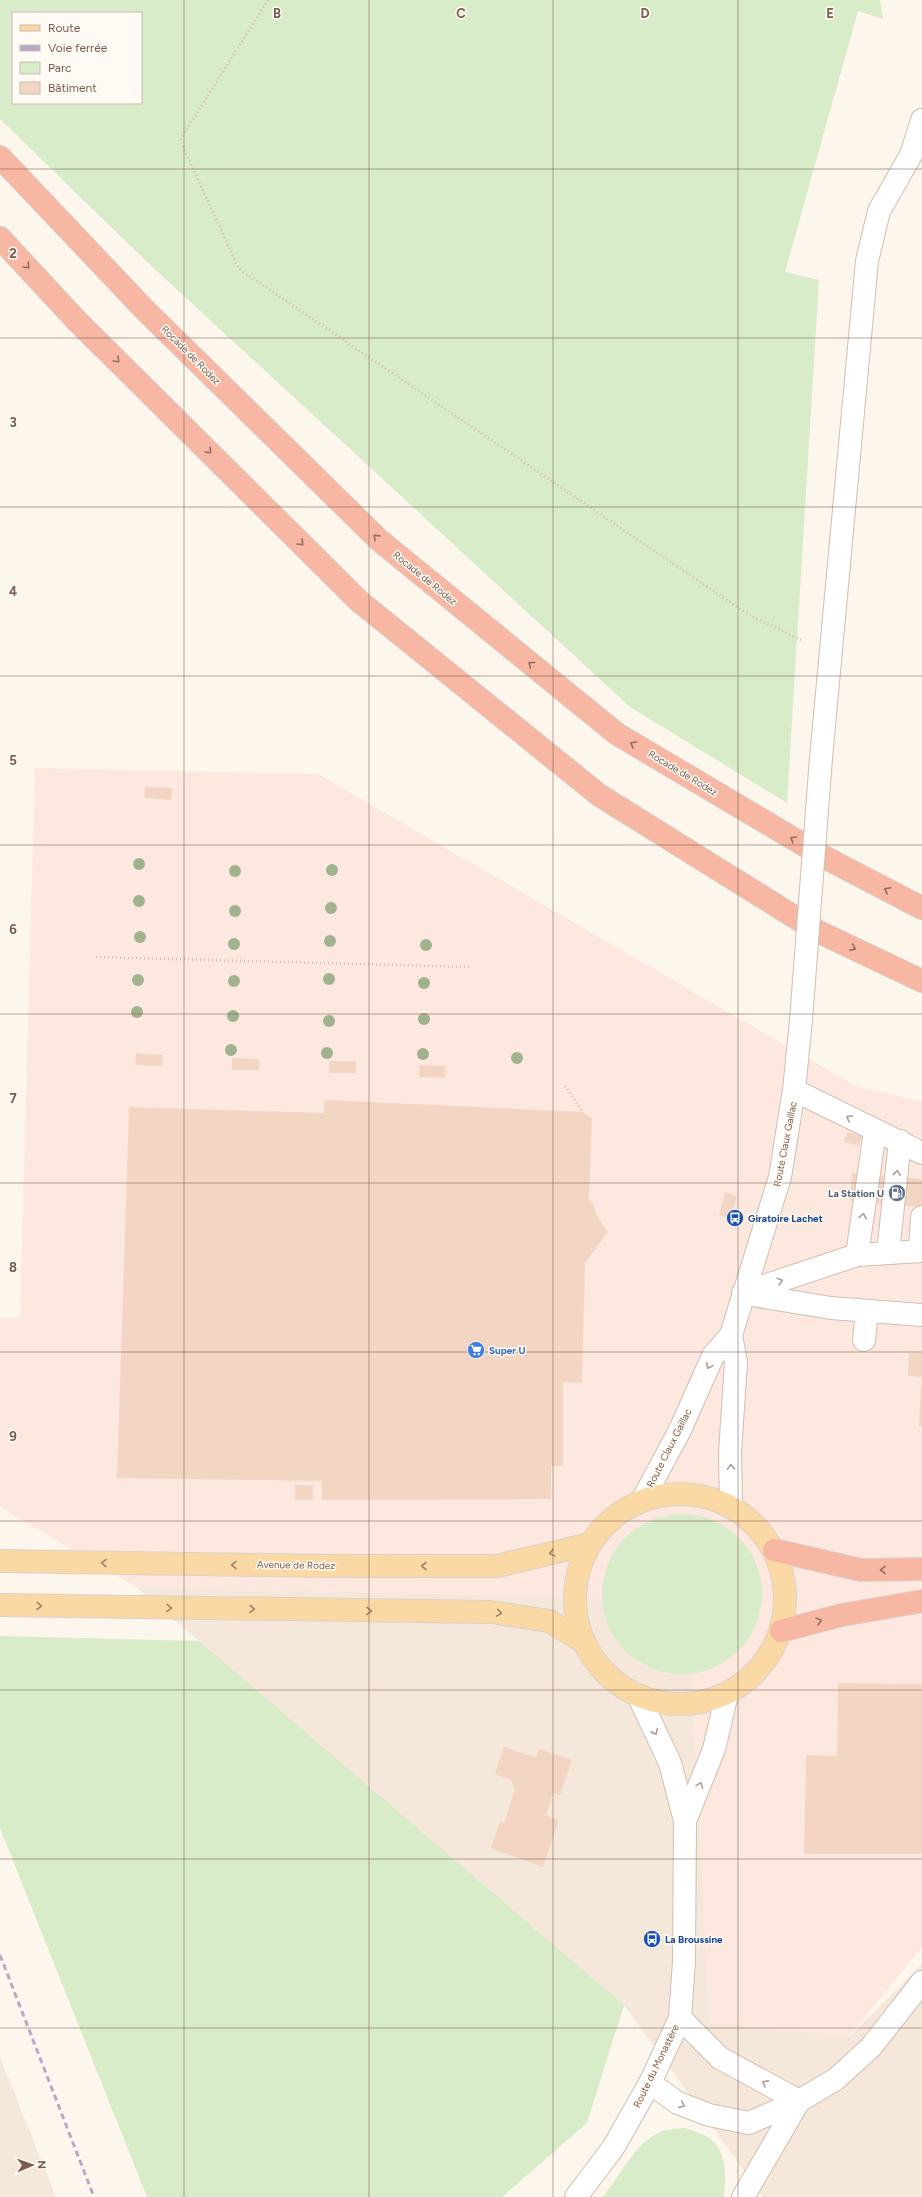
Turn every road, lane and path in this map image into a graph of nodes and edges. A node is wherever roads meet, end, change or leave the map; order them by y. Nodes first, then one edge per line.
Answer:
1 (268, 0) edge
2 (922, 120) edge
3 (916, 150) edge
4 (0, 157) edge
5 (0, 238) edge
6 (832, 655) junction
7 (922, 908) edge
8 (96, 957) dead end
9 (472, 966) dead end
10 (922, 981) edge
11 (565, 1086) dead end
12 (794, 1090) junction
13 (583, 1112) dead end
14 (875, 1131) junction
15 (900, 1141) junction
16 (922, 1153) edge
17 (922, 1217) edge
18 (921, 1251) edge
19 (888, 1253) junction
20 (857, 1255) junction
21 (742, 1293) junction
22 (867, 1311) junction
23 (922, 1315) edge
24 (731, 1335) junction
25 (864, 1340) dead end
26 (643, 1500) junction
27 (731, 1506) junction
28 (590, 1544) junction
29 (774, 1550) junction
30 (0, 1561) edge
31 (922, 1569) edge
32 (922, 1601) edge
33 (0, 1604) edge
34 (781, 1632) junction
35 (584, 1642) junction
36 (727, 1694) junction
37 (639, 1697) junction
38 (685, 1821) junction
39 (922, 1982) edge
40 (680, 2018) junction
41 (650, 2083) junction
42 (799, 2101) junction
43 (576, 2197) edge
44 (743, 2197) edge

1 - 6 path
2 - 3 street, Route Claux Gaillac
3 - 6 street, Route Claux Gaillac
7 -> 4 highway, Rocade de Rodez
5 -> 10 highway
6 - 12 street, Route Claux Gaillac, bridge
8 - 9 path
11 - 13 path
14 -> 12 street
12 - 21 street, Route Claux Gaillac
14 - 15 street
20 -> 14 street
15 - 16 street
19 -> 15 street
17 - 18 street
18 - 19 street
19 - 20 street
21 -> 20 street
21 - 22 street
21 - 24 street, Route Claux Gaillac
22 - 23 street
22 - 25 street
24 -> 26 street, Route Claux Gaillac
27 -> 24 street, Route Claux Gaillac
26 - 27 main road
26 - 28 main road
27 - 29 main road
28 -> 30 main road, Avenue de Rodez
28 - 35 main road
31 -> 29 highway
29 - 34 main road
34 -> 32 highway
33 -> 35 main road
34 - 36 main road
35 - 37 main road
36 - 37 main road
38 -> 36 street, Route du Monastère
37 -> 38 street, Route du Monastère
38 - 40 street, Route du Monastère
39 - 42 street
40 - 41 street, Route du Monastère
42 -> 40 street
41 -> 42 street
41 - 43 street, Route du Monastère
42 - 44 street

